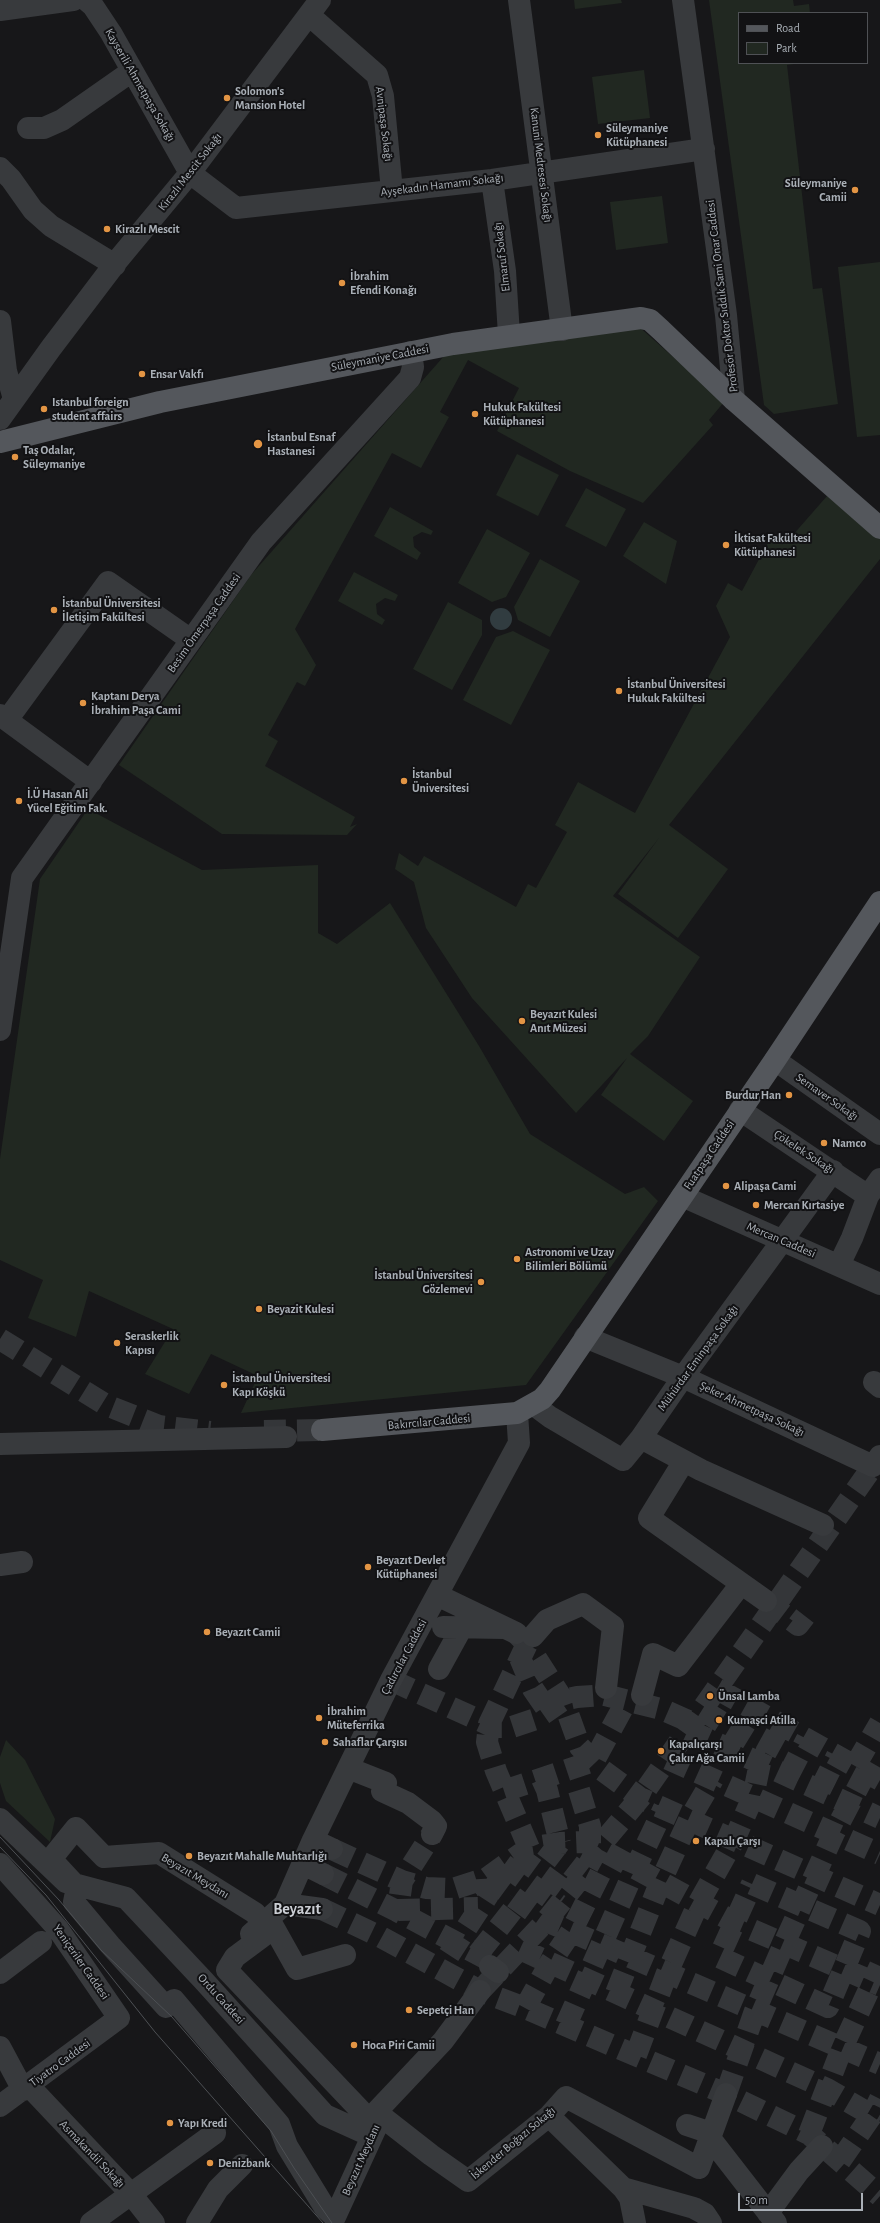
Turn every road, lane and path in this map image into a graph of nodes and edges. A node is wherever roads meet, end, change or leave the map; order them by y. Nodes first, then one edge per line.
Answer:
1 (73, 0) edge
2 (86, 0) edge
3 (519, 0) edge
4 (682, 0) edge
5 (315, 8) edge
6 (0, 10) edge
7 (132, 71) junction
8 (28, 128) dead end
9 (704, 149) junction
10 (0, 168) edge
11 (541, 172) junction
12 (190, 173) junction
13 (492, 180) junction
14 (392, 191) junction
15 (114, 265) junction
16 (0, 321) edge
17 (562, 330) junction
18 (509, 335) junction
19 (411, 352) junction
20 (14, 399) junction
21 (734, 400) junction
22 (0, 419) edge
23 (0, 442) edge
24 (880, 528) edge
25 (192, 640) junction
26 (3, 718) edge
27 (90, 782) junction
28 (880, 902) edge
29 (7, 932) edge
30 (0, 1030) edge
31 (775, 1060) junction
32 (740, 1110) junction
33 (880, 1134) edge
34 (833, 1171) junction
35 (874, 1188) edge
36 (682, 1196) junction
37 (784, 1240) junction
38 (839, 1265) junction
39 (880, 1284) edge
40 (585, 1337) junction
41 (683, 1377) junction
42 (526, 1409) junction
43 (322, 1430) tunnel mouth
44 (286, 1437) tunnel mouth
45 (641, 1438) junction
46 (0, 1444) edge
47 (684, 1461) junction
48 (876, 1461) edge
49 (823, 1525) dead end
50 (22, 1562) dead end
51 (0, 1565) edge
52 (741, 1584) junction
53 (437, 1595) junction
54 (766, 1601) tunnel mouth
55 (519, 1632) junction
56 (439, 1669) dead end
57 (606, 1688) tunnel mouth
58 (642, 1695) tunnel mouth
59 (348, 1768) junction
60 (0, 1819) edge
61 (432, 1834) dead end
62 (0, 1864) edge
63 (303, 1864) junction
64 (323, 1874) tunnel mouth
65 (72, 1885) junction
66 (285, 1904) junction
67 (322, 1909) tunnel mouth
68 (266, 1922) junction
69 (41, 1942) dead end
70 (345, 1955) dead end
71 (0, 1972) edge
72 (204, 1981) junction
73 (480, 1991) tunnel mouth
74 (119, 2018) joint
75 (0, 2046) edge
76 (26, 2088) junction
77 (726, 2094) tunnel mouth
78 (0, 2106) edge
79 (549, 2116) junction
80 (372, 2121) junction
81 (688, 2124) dead end
82 (215, 2133) dead end
83 (710, 2135) junction
84 (822, 2146) tunnel mouth
85 (242, 2165) dead end
86 (623, 2188) junction
87 (131, 2194) junction
88 (772, 2218) edge
89 (91, 2223) edge
90 (154, 2223) edge
91 (197, 2223) edge
92 (635, 2223) edge
93 (712, 2223) edge

1 - 6 street
2 - 7 street, Kayserili Ahmetpaşa Sokağı
3 - 11 street, Kanuni Medresesi Sokağı
4 - 9 street, Profesör Doktor Sıddık Sami Onar Caddesi
5 - 12 street, Kirazlı Mescit Sokağı
5 - 14 street, Avnipaşa Sokağı
7 - 8 street
7 - 12 street, Kayserili Ahmetpaşa Sokağı
9 - 11 street, Ayşekadın Hamamı Sokağı
9 - 21 street, Profesör Doktor Sıddık Sami Onar Caddesi
10 - 15 street
11 - 13 street, Ayşekadın Hamamı Sokağı
11 - 17 street, Kanuni Medresesi Sokağı
12 - 14 street, Ayşekadın Hamamı Sokağı
12 - 15 street, Kirazlı Mescit Sokağı
13 - 14 street, Ayşekadın Hamamı Sokağı
13 - 18 street, Elmaruf Sokağı
15 - 20 street, Kirazlı Mescit Sokağı
16 - 20 street
17 - 18 main road, Süleymaniye Caddesi
17 - 21 main road, Süleymaniye Caddesi
18 - 19 main road, Süleymaniye Caddesi
19 - 23 main road, Süleymaniye Caddesi
19 - 25 street, Besim Ömerpaşa Caddesi
20 - 22 street, Kirazlı Mescit Sokağı
21 - 24 main road, Profesör Doktor Sıddık Sami Onar Caddesi
25 - 26 street
25 - 27 street, Besim Ömerpaşa Caddesi
26 - 27 street
27 - 29 street, Besim Ömerpaşa Caddesi
28 - 31 main road, Fuatpaşa Caddesi
29 - 30 street, Besim Ömerpaşa Caddesi
31 - 32 main road, Fuatpaşa Caddesi
31 - 33 street, Semaver Sokağı
32 - 34 street, Çökelek Sokağı
32 - 36 main road, Fuatpaşa Caddesi
34 - 35 street, Çökelek Sokağı
34 - 37 street, Mühürdar Eminpaşa Sokağı
35 - 38 street
36 - 37 street, Mercan Caddesi
36 - 40 main road, Fuatpaşa Caddesi
37 - 38 street, Mercan Caddesi
37 - 41 street, Mühürdar Eminpaşa Sokağı
38 - 39 street, Mercan Caddesi
40 - 41 street, Şeker Ahmetpaşa Sokağı
40 - 42 main road, Fuatpaşa Caddesi
41 - 45 street, Mühürdar Eminpaşa Sokağı
41 - 48 street, Şeker Ahmetpaşa Sokağı
42 - 43 main road, Bakırcılar Caddesi
42 - 45 street, Mühürdar Eminpaşa Sokağı
42 - 53 street, Çadırcılar Caddesi
44 - 46 street
45 - 47 street
47 - 49 street
47 - 52 street
50 - 51 street
52 - 54 street
52 - 58 street
53 - 55 street
53 - 59 street, Çadırcılar Caddesi
55 - 56 street
55 - 57 street
59 - 61 street
59 - 63 street, Çadırcılar Caddesi
60 - 65 street
62 - 74 street, Yeniçeriler Caddesi
63 - 64 street
63 - 66 street, Çadırcılar Caddesi
65 - 68 street, Beyazıt Meydanı
65 - 72 street, Ordu Caddesi
65 - 80 street, Beyazıt Meydanı
66 - 67 street
66 - 68 street
68 - 70 street
68 - 72 street
68 - 80 street, Beyazıt Meydanı
69 - 71 street
72 - 80 street, Ordu Caddesi
73 - 80 street
74 - 76 street, Tiyatro Caddesi
75 - 76 street, Asmakandil Sokağı
76 - 78 street, Tiyatro Caddesi
76 - 87 street, Asmakandil Sokağı
77 - 83 street
79 - 80 street, İskender Boğazı Sokağı
79 - 83 street, İskender Boğazı Sokağı
79 - 86 street
81 - 83 street
82 - 87 street
83 - 88 street
84 - 88 street
85 - 91 street
86 - 92 street
86 - 93 street
87 - 89 street
87 - 90 street, Asmakandil Sokağı

